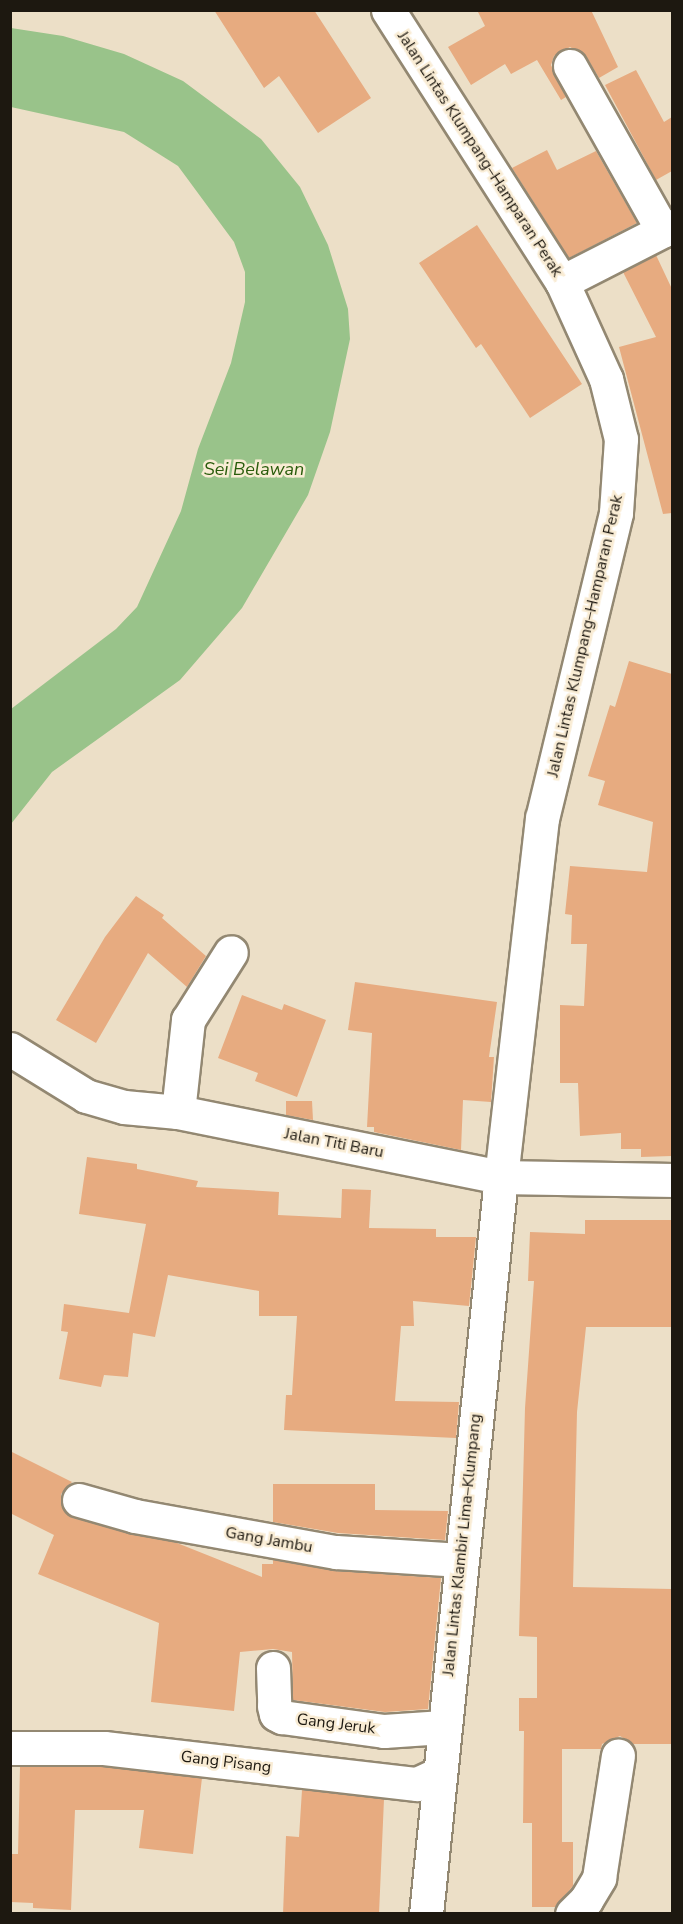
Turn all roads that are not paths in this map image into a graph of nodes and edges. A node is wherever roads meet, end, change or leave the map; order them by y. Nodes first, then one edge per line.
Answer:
1 (388, 10) edge
2 (570, 66) dead end
3 (668, 228) edge
4 (562, 282) junction
5 (231, 952) dead end
6 (10, 1049) edge
7 (178, 1112) junction
8 (501, 1177) junction
9 (672, 1180) edge
10 (79, 1500) dead end
11 (461, 1560) junction
12 (273, 1668) dead end
13 (443, 1727) junction
14 (10, 1748) edge
15 (618, 1755) dead end
16 (438, 1774) junction
17 (426, 1914) edge
18 (572, 1914) edge

1 - 4 street, Jalan Lintas Klumpang–Hamparan Perak
2 - 3 street
3 - 4 street
4 - 8 street, Jalan Lintas Klumpang–Hamparan Perak
5 - 7 street
6 - 7 street, Jalan Titi Baru
7 - 8 street, Jalan Titi Baru
8 - 9 street, Jalan Titi Baru
8 - 11 street, Jalan Lintas Klambir Lima–Klumpang
10 - 11 street, Gang Jambu
11 - 13 street, Jalan Lintas Klambir Lima–Klumpang
12 - 13 street, Gang Jeruk
13 - 16 street, Jalan Lintas Klambir Lima–Klumpang
14 - 16 street, Gang Pisang
15 - 18 street
16 - 17 street, Jalan Lintas Klambir Lima–Klumpang

